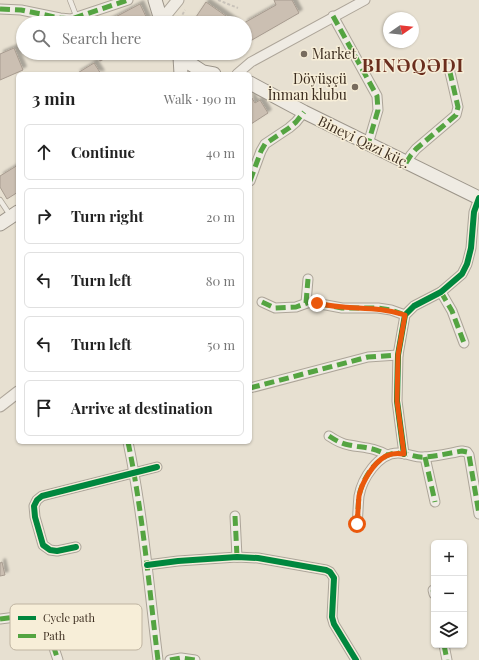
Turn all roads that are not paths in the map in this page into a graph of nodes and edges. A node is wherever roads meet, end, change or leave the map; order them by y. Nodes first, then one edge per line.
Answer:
1 (70, 0) edge
2 (128, 0) edge
3 (155, 0) edge
4 (178, 0) edge
5 (365, 0) edge
6 (0, 9) edge
7 (50, 16) edge
8 (77, 16) edge
9 (84, 16) edge
10 (160, 16) edge
11 (165, 16) edge
12 (333, 16) junction
13 (179, 60) edge
14 (186, 60) edge
15 (449, 68) dead end
16 (180, 72) edge
17 (204, 72) edge
18 (239, 72) edge
19 (252, 84) edge
20 (304, 112) junction
21 (368, 144) junction
22 (406, 163) junction
23 (252, 175) edge
24 (479, 198) edge
25 (0, 200) edge
26 (15, 214) edge
27 (0, 224) edge
28 (308, 279) dead end
29 (441, 292) junction
30 (262, 302) dead end
31 (306, 303) junction
32 (405, 315) junction
33 (464, 343) dead end
34 (398, 355) junction
35 (252, 387) edge
36 (16, 394) edge
37 (0, 406) edge
38 (329, 436) dead end
39 (128, 444) edge
40 (404, 454) junction
41 (387, 455) junction
42 (425, 457) junction
43 (157, 467) dead end
44 (134, 474) junction
45 (435, 502) dead end
46 (479, 514) edge
47 (235, 516) dead end
48 (357, 524) dead end
49 (76, 547) dead end
50 (237, 557) junction
51 (147, 565) junction
52 (10, 617) edge
53 (0, 618) edge
54 (445, 648) edge
55 (55, 650) edge
56 (58, 660) edge
57 (158, 660) edge
58 (170, 660) edge
59 (195, 660) edge
60 (356, 660) edge
61 (447, 660) edge

1 - 8 lane
2 - 9 street
3 - 10 main road
4 - 11 street
5 - 12 street
6 - 7 street
12 - 18 street
12 - 21 street
13 - 16 main road
14 - 17 main road
15 - 22 street
19 - 20 main road, Bineyi Qazi küç.
20 - 21 main road, Bineyi Qazi küç.
20 - 23 street
21 - 22 main road, Bineyi Qazi küç.
22 - 24 main road, Bineyi Qazi küç.
24 - 29 street
25 - 26 lane
26 - 27 main road
28 - 31 street
29 - 32 street
29 - 33 street
30 - 31 street
31 - 32 street
32 - 34 street
34 - 35 street
34 - 40 street
36 - 37 street
38 - 41 street
39 - 44 street
40 - 41 street
40 - 42 street
41 - 48 street
42 - 45 street
42 - 46 street
43 - 44 street
44 - 49 street
44 - 51 street
47 - 50 street
50 - 51 street
50 - 60 street
51 - 57 street
52 - 53 street
54 - 61 street
55 - 56 street
58 - 59 street

